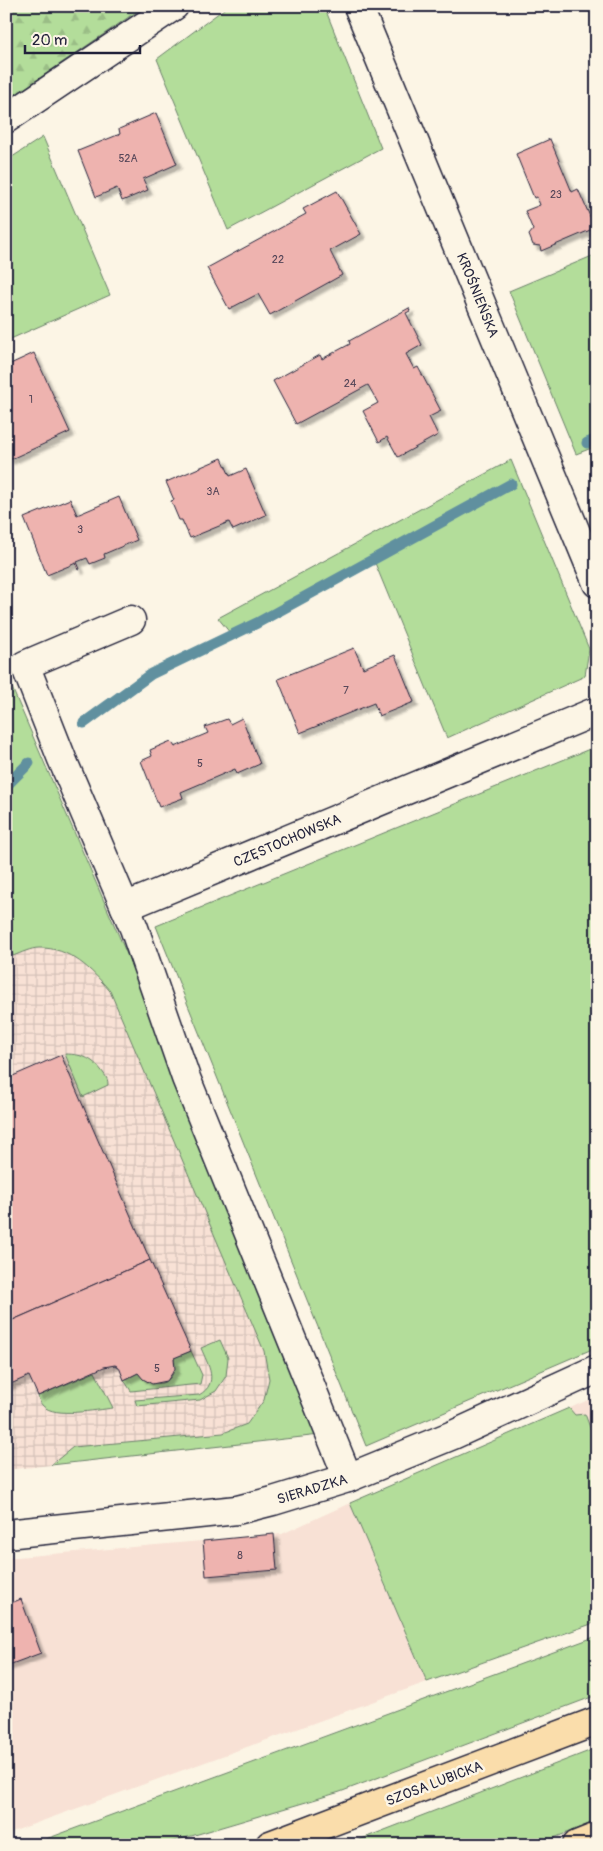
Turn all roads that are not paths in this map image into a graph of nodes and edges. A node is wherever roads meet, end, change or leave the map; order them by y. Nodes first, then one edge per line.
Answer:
1 (174, 6) edge
2 (358, 6) edge
3 (6, 119) edge
4 (597, 583) edge
5 (131, 620) dead end
6 (597, 711) edge
7 (125, 907) junction
8 (597, 1369) edge
9 (348, 1478) junction
10 (6, 1534) edge
11 (597, 1721) edge
12 (597, 1837) edge
13 (270, 1845) edge
14 (577, 1845) edge

1 - 3 street
2 - 4 street, KROŚNIEŃSKA
5 - 7 street
6 - 7 street, CZĘSTOCHOWSKA
7 - 9 street
8 - 9 street, SIERADZKA
9 - 10 street, SIERADZKA
11 - 13 main road, SZOSA LUBICKA
12 - 14 main road

